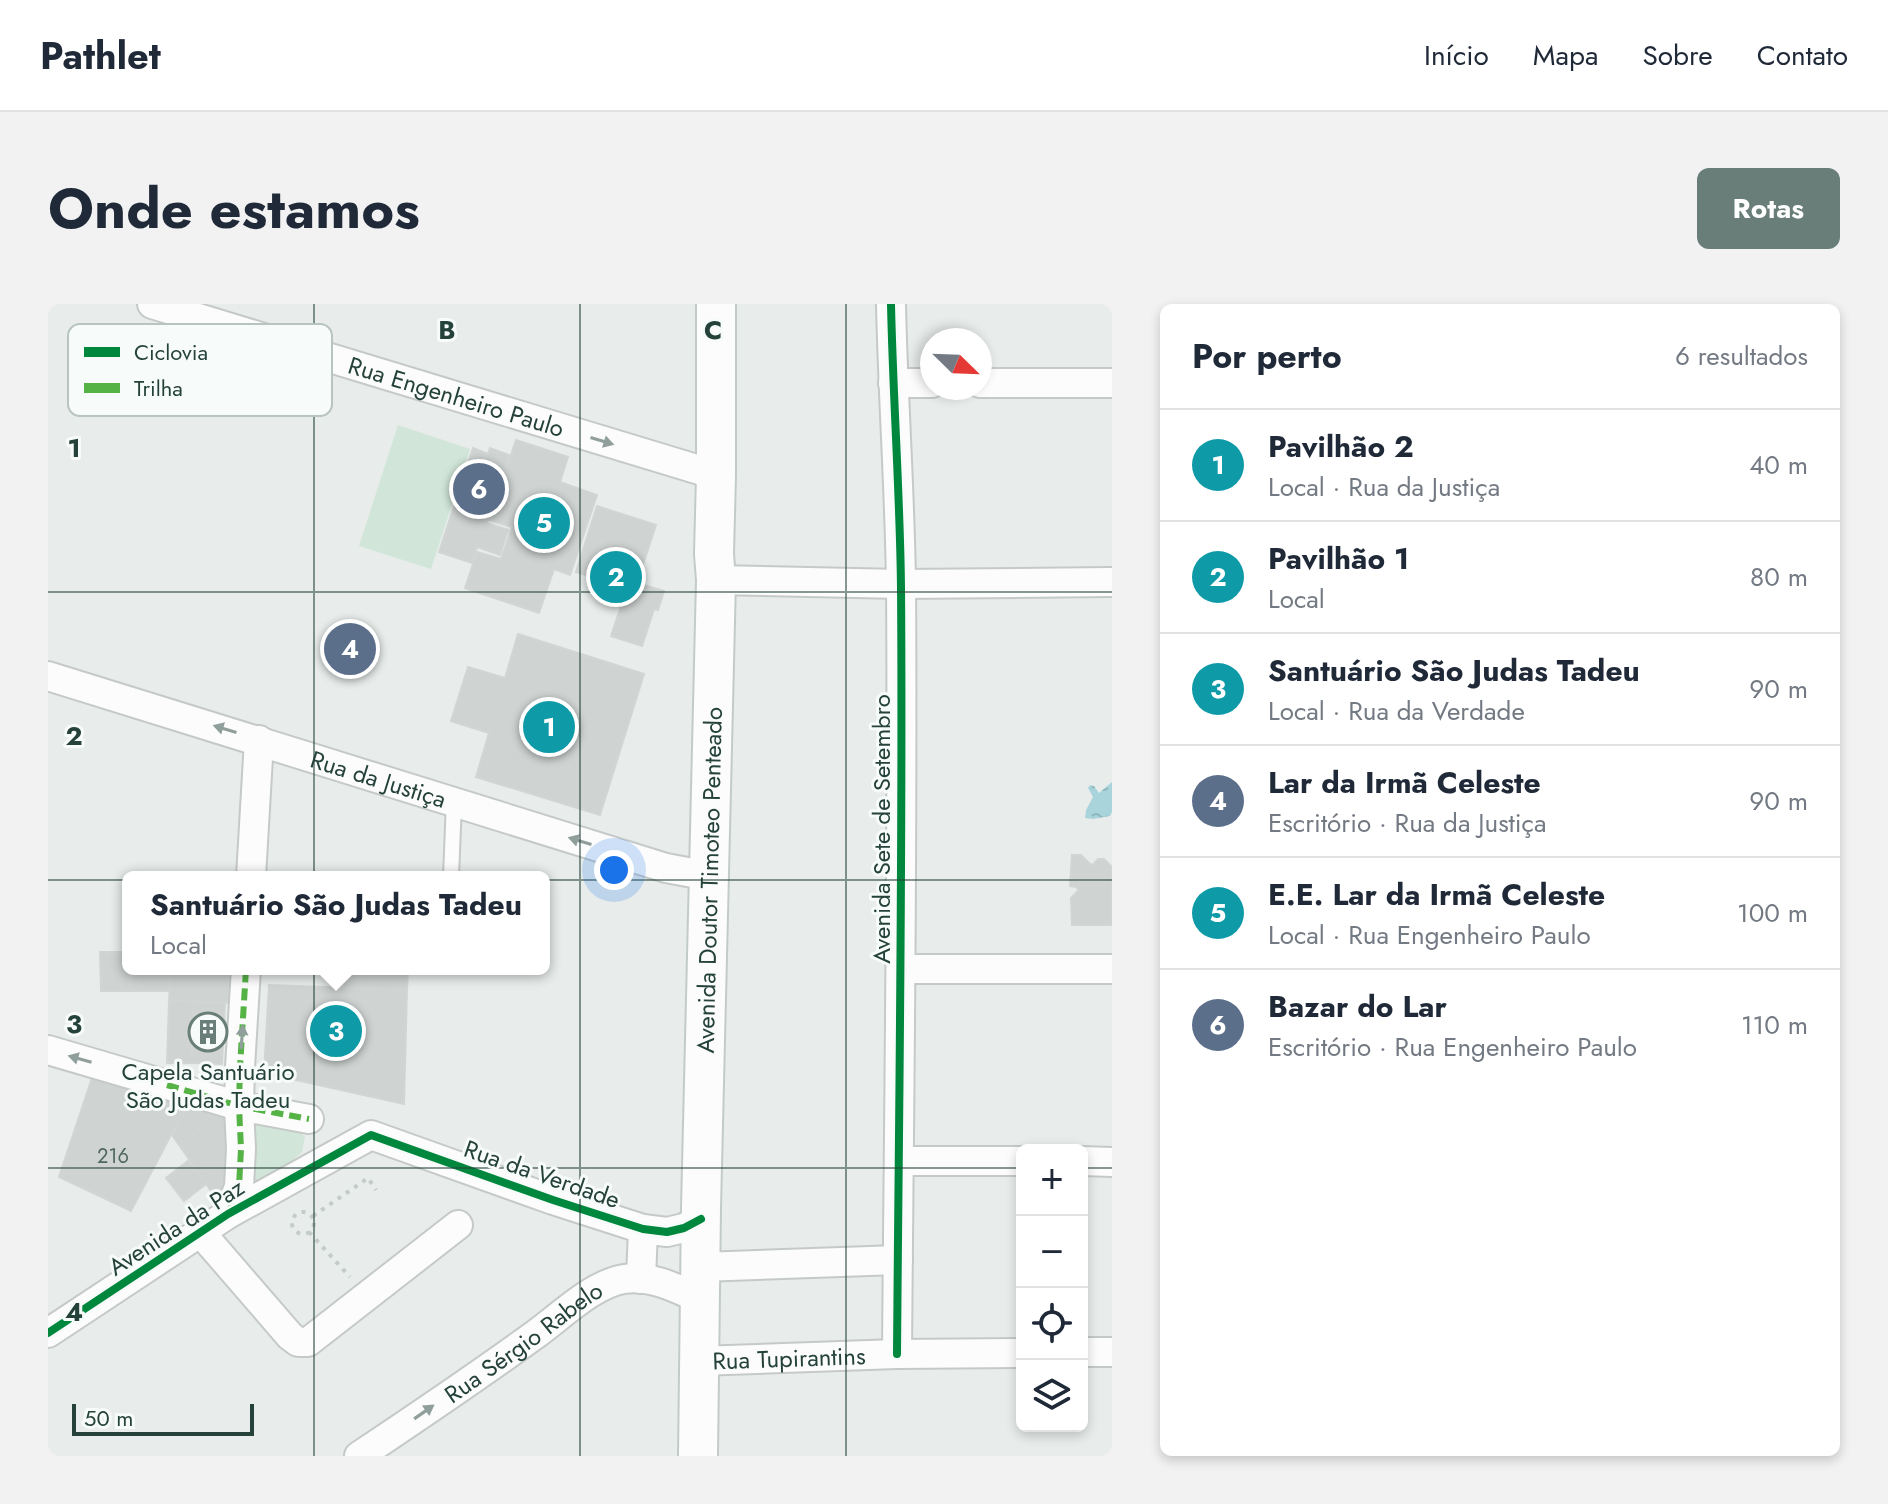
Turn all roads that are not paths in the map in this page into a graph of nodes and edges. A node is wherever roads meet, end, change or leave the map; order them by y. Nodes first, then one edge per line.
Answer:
1 (152, 304) edge
2 (716, 304) edge
3 (891, 304) edge
4 (218, 324) edge
5 (332, 359) edge
6 (893, 383) junction
7 (920, 383) edge
8 (992, 383) edge
9 (1112, 383) edge
10 (716, 475) junction
11 (716, 580) junction
12 (1112, 582) edge
13 (901, 584) junction
14 (48, 676) edge
15 (259, 740) junction
16 (454, 801) junction
17 (251, 871) edge
18 (451, 871) edge
19 (709, 876) junction
20 (901, 969) junction
21 (1112, 969) edge
22 (246, 975) edge
23 (48, 1050) edge
24 (239, 1106) junction
25 (309, 1119) dead end
26 (371, 1135) joint
27 (899, 1161) junction
28 (1016, 1161) edge
29 (1088, 1161) edge
30 (1112, 1162) edge
31 (228, 1214) junction
32 (701, 1219) junction
33 (458, 1225) dead end
34 (643, 1229) junction
35 (201, 1233) junction
36 (898, 1260) junction
37 (641, 1279) junction
38 (701, 1283) junction
39 (48, 1333) edge
40 (1088, 1352) edge
41 (1112, 1352) edge
42 (1016, 1353) edge
43 (897, 1354) junction
44 (699, 1361) junction
45 (359, 1456) edge
46 (698, 1456) edge

1 -> 4 street, Rua Engenheiro Paulo
2 - 10 main road, Avenida Doutor Timoteo Penteado
3 - 6 street, Avenida Sete de Setembro
5 -> 10 street, Rua Engenheiro Paulo
6 - 7 street
6 - 13 street, Avenida Sete de Setembro
8 - 9 street
10 - 11 main road, Avenida Doutor Timoteo Penteado
11 - 13 street
11 - 19 main road, Avenida Doutor Timoteo Penteado
12 - 13 street
13 - 20 street, Avenida Sete de Setembro
15 -> 14 street, Rua da Justiça
15 - 16 street, Rua da Justiça
15 - 17 street
16 - 18 lane
19 -> 16 street, Rua da Justiça
19 - 32 main road, Avenida Doutor Timoteo Penteado
20 - 21 street
20 - 27 street, Avenida Sete de Setembro
24 -> 22 street
24 -> 23 street
24 - 25 street
24 - 31 street
26 - 31 street, Avenida da Paz
26 - 34 street, Rua da Verdade
27 - 28 street
27 - 36 street, Avenida Sete de Setembro
29 - 30 street
31 - 35 street, Avenida da Paz
32 - 34 street, Rua da Verdade
32 - 38 main road, Avenida Doutor Timoteo Penteado
33 - 35 street
34 - 37 street
35 - 39 street, Avenida da Paz
36 - 38 street
36 - 43 street, Avenida Sete de Setembro
37 - 38 street, Rua Sérgio Rabelo
45 -> 37 street, Rua Sérgio Rabelo
38 - 44 main road, Avenida Doutor Timoteo Penteado
40 - 41 street
42 - 43 street, Rua Tupirantins
43 - 44 street, Rua Tupirantins
44 - 46 main road, Avenida Doutor Timoteo Penteado

